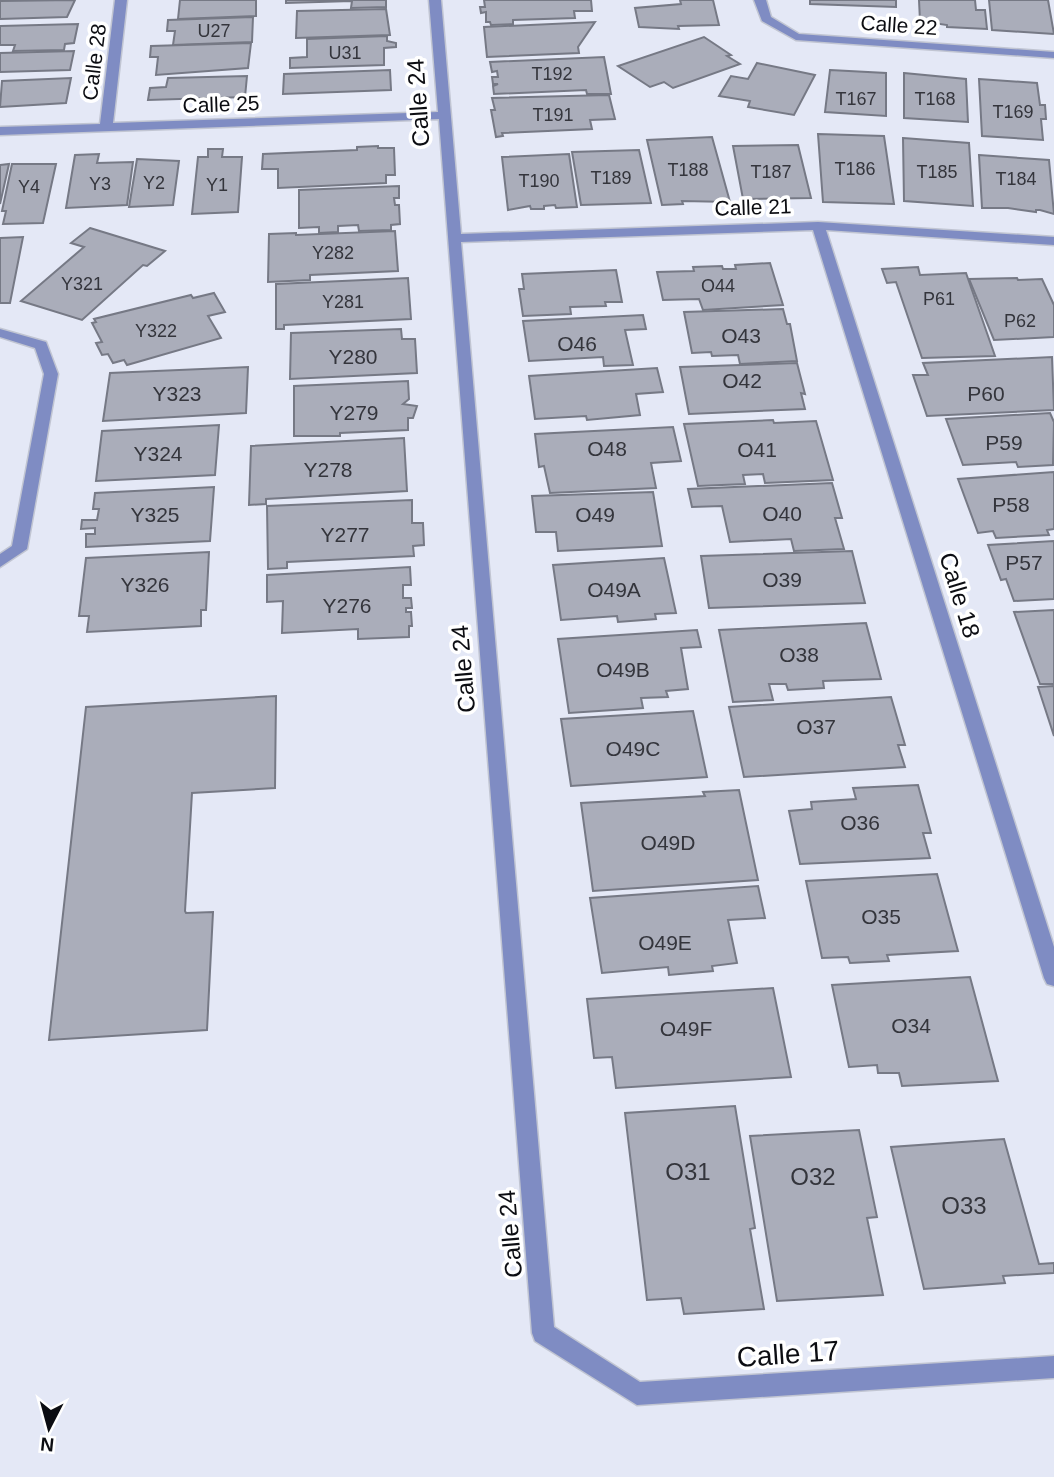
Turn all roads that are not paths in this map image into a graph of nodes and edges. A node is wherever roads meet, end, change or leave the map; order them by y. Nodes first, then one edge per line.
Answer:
1 (121, 0) edge
2 (435, 0) edge
3 (760, 0) edge
4 (1054, 55) edge
5 (444, 115) junction
6 (106, 128) junction
7 (0, 131) edge
8 (818, 226) junction
9 (454, 238) junction
10 (1054, 241) edge
11 (0, 333) edge
12 (0, 562) edge
13 (1054, 978) edge
14 (543, 1333) joint
15 (1054, 1367) edge

1 - 6 street, Calle 28
2 - 5 street, Calle 24
3 - 4 street, Calle 22
5 - 6 street, Calle 25
5 - 9 street, Calle 24
6 - 7 street, Calle 25
8 - 9 street, Calle 21
8 - 10 street, Calle 21
8 - 13 street, Calle 18
9 - 14 street, Calle 24
11 - 12 street
14 - 15 street, Calle 17

